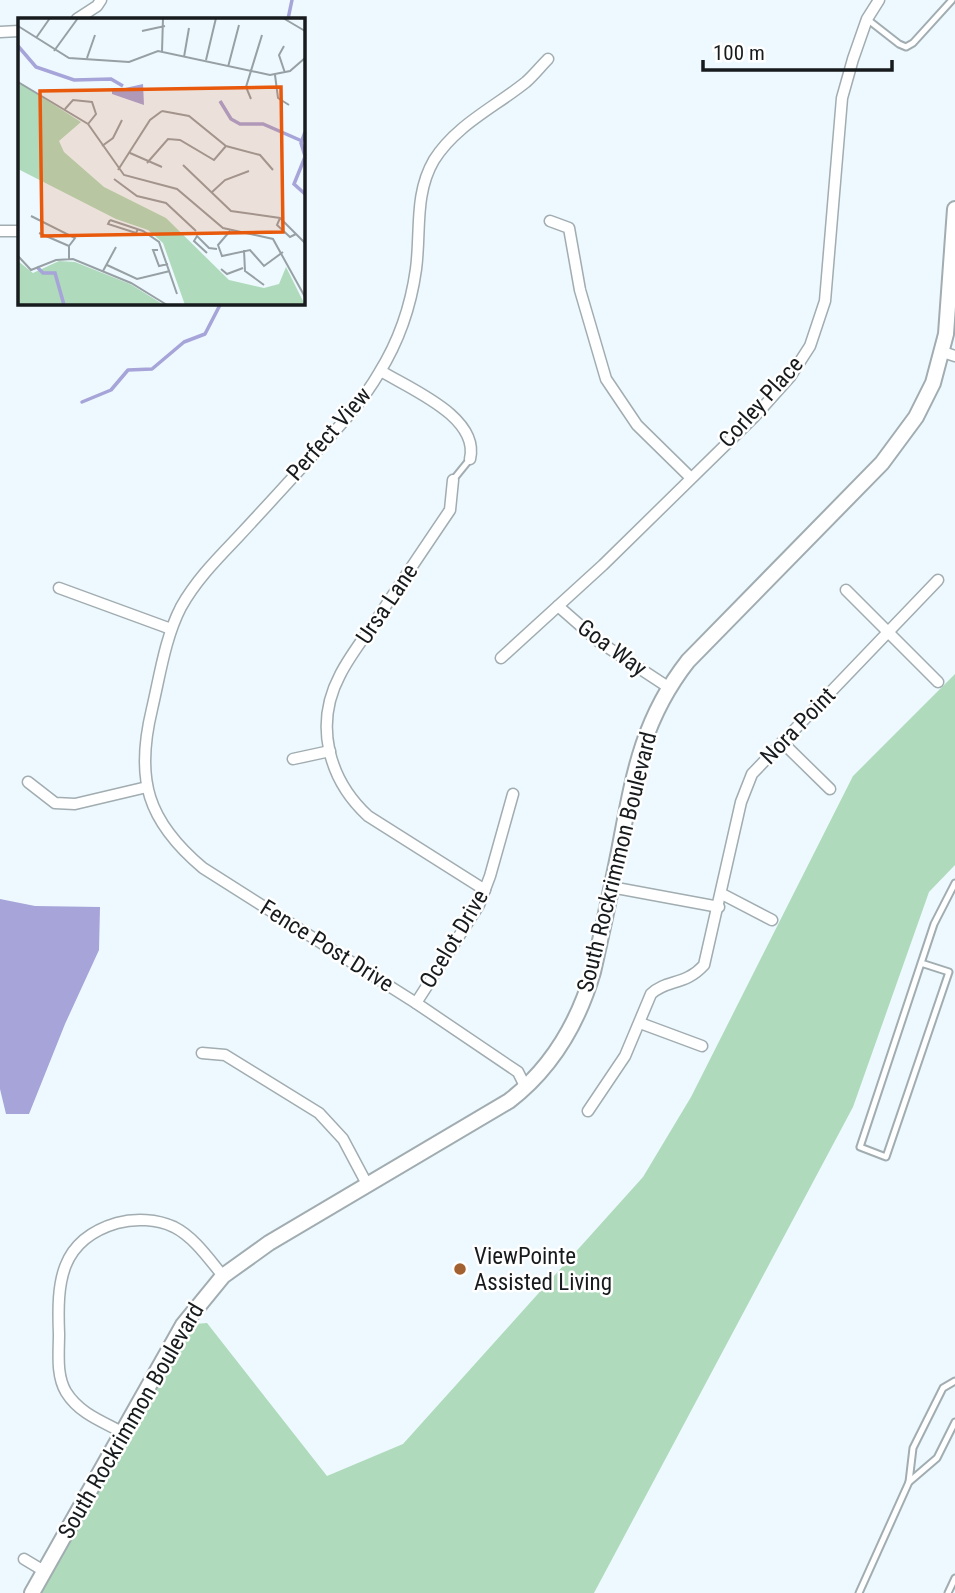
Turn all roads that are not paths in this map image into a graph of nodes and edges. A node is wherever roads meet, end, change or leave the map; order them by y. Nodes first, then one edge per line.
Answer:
1 (102, 0) edge
2 (879, 0) edge
3 (952, 0) edge
4 (79, 18) edge
5 (867, 19) junction
6 (18, 31) edge
7 (0, 32) edge
8 (548, 59) dead end
9 (955, 209) edge
10 (550, 221) dead end
11 (0, 230) edge
12 (18, 231) edge
13 (949, 354) edge
14 (380, 371) junction
15 (468, 462) joint
16 (690, 477) junction
17 (453, 481) joint
18 (938, 580) dead end
19 (59, 588) dead end
20 (846, 590) dead end
21 (558, 606) junction
22 (171, 629) junction
23 (887, 632) junction
24 (501, 658) dead end
25 (939, 682) dead end
26 (668, 687) junction
27 (782, 743) junction
28 (330, 751) junction
29 (293, 759) dead end
30 (29, 782) dead end
31 (147, 787) junction
32 (830, 789) dead end
33 (513, 794) dead end
34 (955, 883) edge
35 (611, 887) junction
36 (485, 890) junction
37 (722, 894) junction
38 (719, 907) junction
39 (772, 920) dead end
40 (921, 963) junction
41 (416, 1003) junction
42 (640, 1023) junction
43 (702, 1046) dead end
44 (202, 1053) dead end
45 (526, 1088) junction
46 (588, 1111) dead end
47 (368, 1186) junction
48 (65, 1241) dead end
49 (74, 1248) junction
50 (223, 1276) junction
51 (955, 1381) edge
52 (955, 1422) edge
53 (122, 1432) junction
54 (909, 1482) junction
55 (24, 1559) dead end
56 (44, 1571) junction
57 (955, 1578) edge
58 (32, 1593) edge
59 (859, 1593) edge
60 (948, 1593) edge

1 - 4 street
2 - 5 street, Corley Place
3 - 5 lane
5 - 16 street, Corley Place
6 - 7 street
8 - 14 street, Perfect View
9 - 13 main road, South Rockrimmon Boulevard
10 - 16 street
11 - 12 street
13 - 26 main road, South Rockrimmon Boulevard
14 - 15 street
14 - 22 street, Perfect View
15 - 17 lane, Ursa Lane
16 - 21 street, Corley Place
17 - 28 street, Ursa Lane
18 - 23 street, Nora Point
19 - 22 street
20 - 23 street
21 - 24 street, Corley Place
21 - 26 street, Goa Way
22 - 31 street, Perfect View
23 - 25 street
23 - 27 street, Nora Point
26 - 35 main road, South Rockrimmon Boulevard
27 - 32 street
27 - 37 street, Nora Point
28 - 29 street
28 - 36 street, Ursa Lane
30 - 31 street
31 - 41 street, Fence Post Drive
33 - 36 street, Ocelot Drive
34 - 40 lane
35 - 38 street
35 - 45 main road, South Rockrimmon Boulevard
36 - 41 street, Ocelot Drive
37 - 38 street, Nora Point
37 - 39 street
38 - 42 street, Nora Point
40 - 40 lane
41 - 45 street, Fence Post Drive
42 - 43 street
42 - 46 street, Nora Point
44 - 47 street
45 - 47 main road, South Rockrimmon Boulevard
47 - 50 main road, South Rockrimmon Boulevard
48 - 49 street
49 - 50 street
49 - 53 street
50 - 53 main road, South Rockrimmon Boulevard
51 - 54 lane
52 - 54 lane
53 - 56 main road, South Rockrimmon Boulevard
54 - 59 lane
55 - 56 street
56 - 58 main road, South Rockrimmon Boulevard
57 - 60 lane

